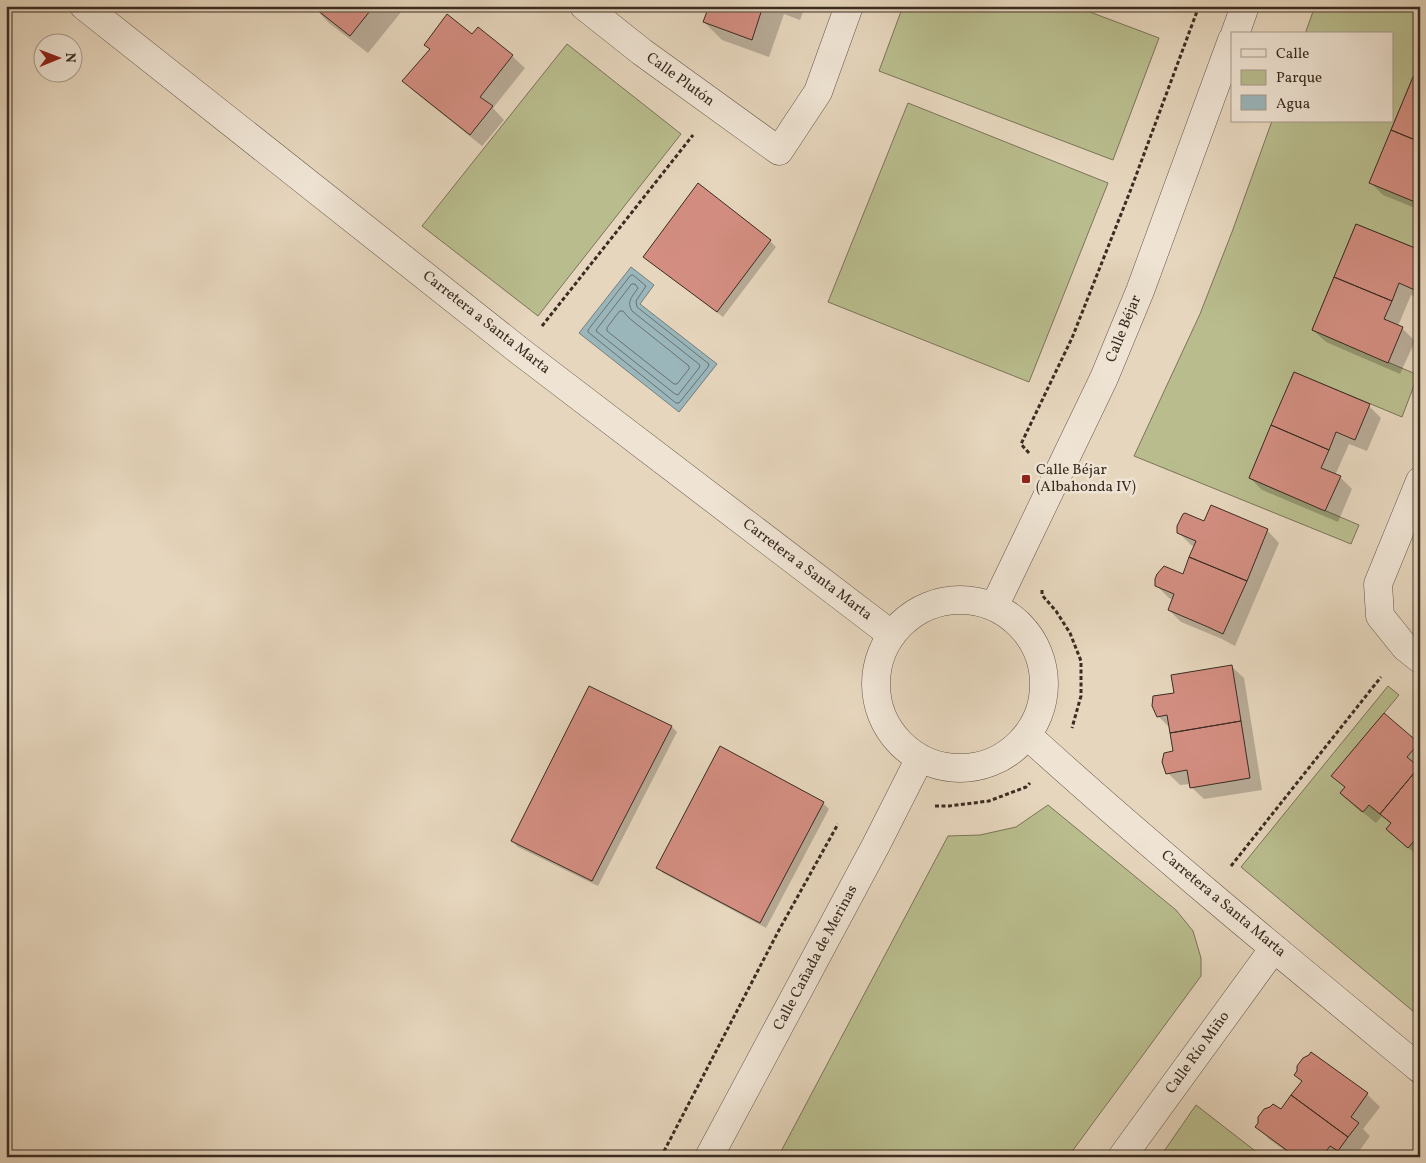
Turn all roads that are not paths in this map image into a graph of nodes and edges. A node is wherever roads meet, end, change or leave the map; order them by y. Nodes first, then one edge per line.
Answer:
1 (84, 6) edge
2 (584, 6) edge
3 (849, 6) edge
4 (1245, 6) edge
5 (1236, 32) edge
6 (1231, 43) edge
7 (1420, 480) edge
8 (994, 607) junction
9 (892, 635) junction
10 (1412, 652) edge
11 (1028, 736) junction
12 (920, 758) junction
13 (1274, 948) junction
14 (1420, 1070) edge
15 (709, 1157) edge
16 (1122, 1157) edge

1 - 9 street, Carretera a Santa Marta
2 - 3 street, Calle Plutón
4 - 5 street
6 - 8 street, Calle Béjar
7 - 10 street
8 - 9 street
8 - 11 street
9 - 12 street
11 - 12 street
11 - 13 street, Carretera a Santa Marta
12 - 15 street, Calle Cañada de Merinas
13 - 14 street, Carretera a Santa Marta
13 - 16 street, Calle Río Miño

